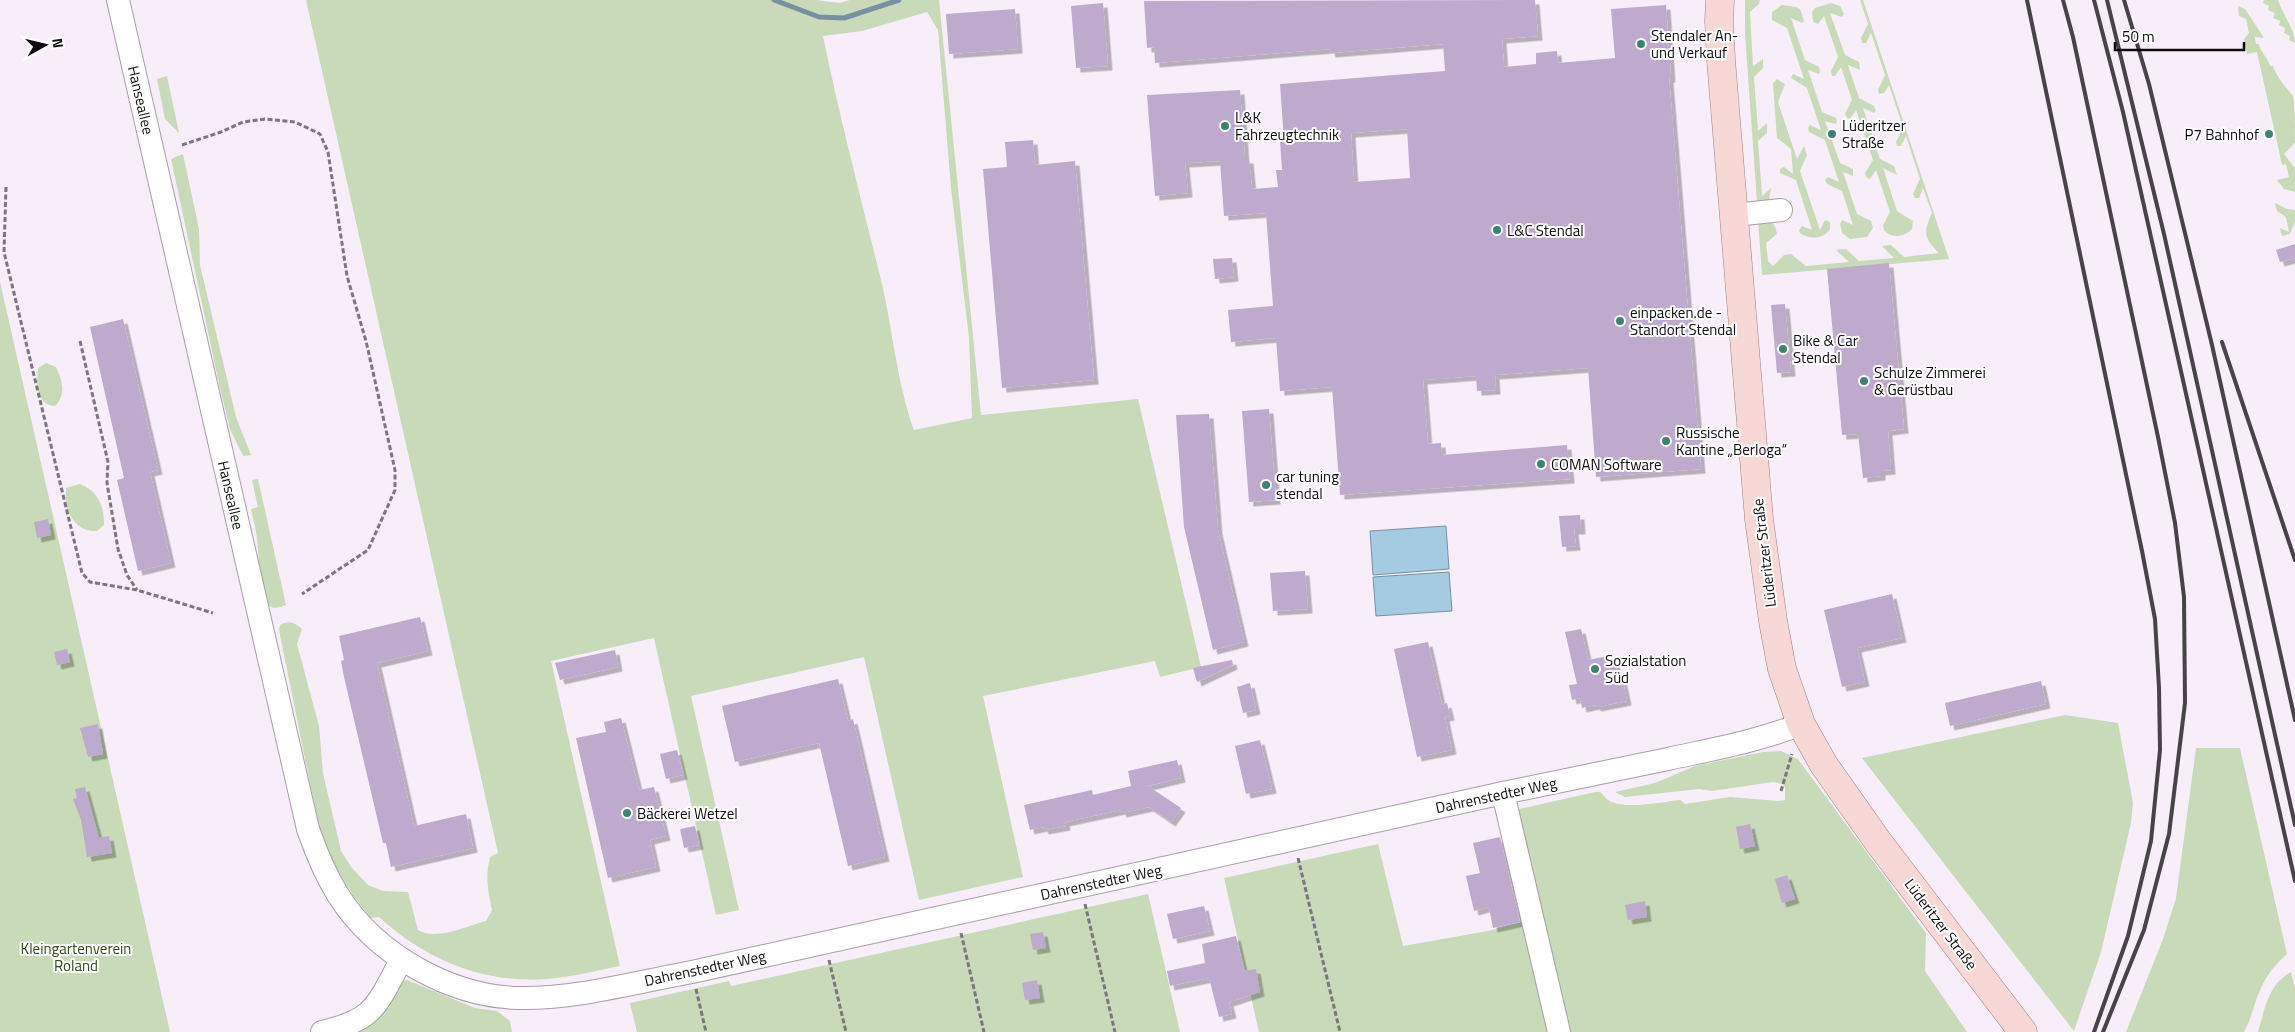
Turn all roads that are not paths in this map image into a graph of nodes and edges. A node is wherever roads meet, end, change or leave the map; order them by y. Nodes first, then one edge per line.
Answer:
1 (118, 0) edge
2 (1720, 0) edge
3 (1781, 210) dead end
4 (1734, 215) junction
5 (1802, 724) junction
6 (1502, 793) junction
7 (402, 959) junction
8 (322, 1032) edge
9 (1559, 1032) edge
10 (2023, 1032) edge

1 - 7 street, Hanseallee
2 - 4 main road, Lüderitzer Straße
3 - 4 street
4 - 5 main road, Lüderitzer Straße
5 - 6 street, Dahrenstedter Weg
5 - 10 main road, Lüderitzer Straße
6 - 7 street, Dahrenstedter Weg
6 - 9 street
7 - 8 street

